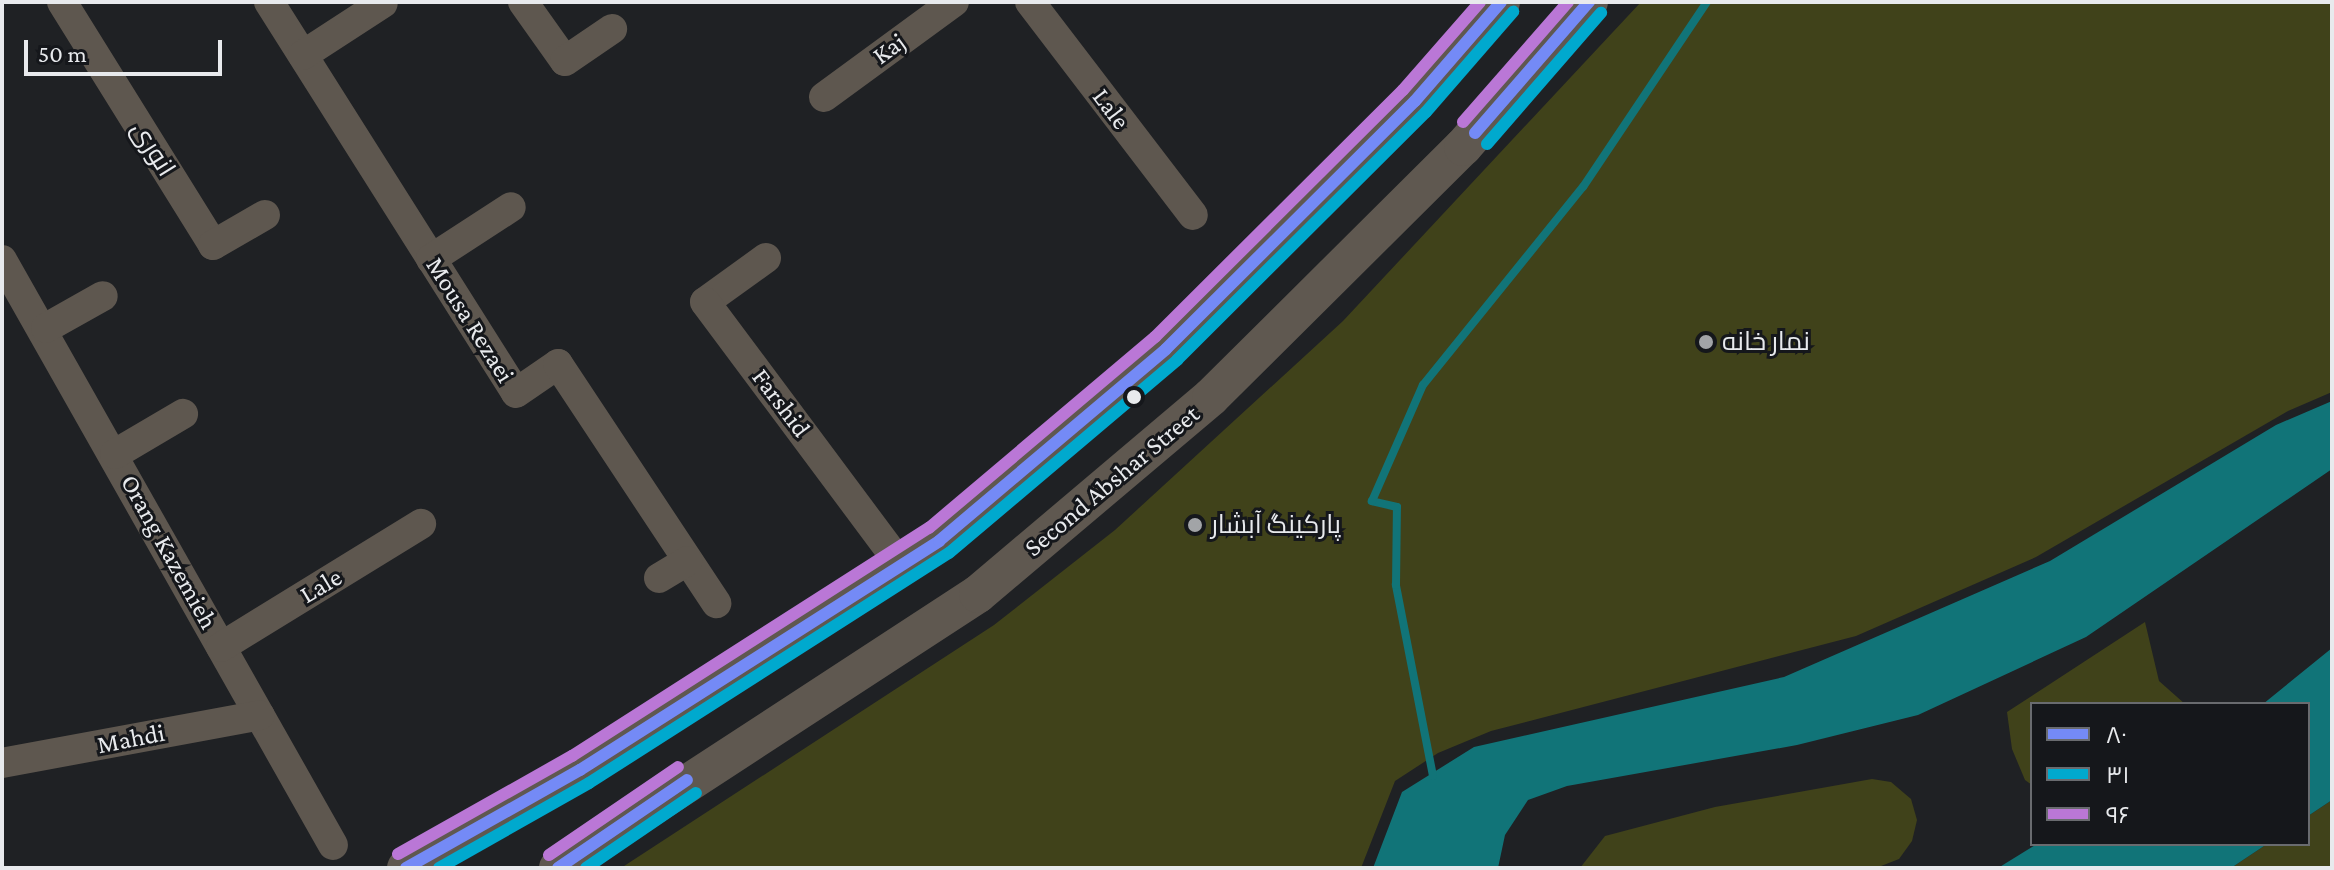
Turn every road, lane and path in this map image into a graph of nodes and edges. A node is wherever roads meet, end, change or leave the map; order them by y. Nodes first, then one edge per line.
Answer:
1 (62, 2) edge
2 (269, 2) edge
3 (523, 2) edge
4 (954, 2) edge
5 (1030, 2) edge
6 (1501, 2) edge
7 (1589, 2) edge
8 (383, 3) edge
9 (612, 29) dead end
10 (303, 55) junction
11 (824, 97) dead end
12 (511, 207) dead end
13 (265, 215) dead end
14 (1193, 215) dead end
15 (766, 258) dead end
16 (431, 259) junction
17 (2, 260) edge
18 (103, 296) dead end
19 (12, 298) edge
20 (46, 328) junction
21 (183, 414) dead end
22 (115, 454) junction
23 (421, 524) dead end
24 (687, 561) junction
25 (901, 565) junction
26 (659, 578) dead end
27 (716, 603) dead end
28 (221, 647) junction
29 (260, 715) junction
30 (7, 753) edge
31 (333, 845) dead end
32 (558, 867) edge
33 (406, 868) edge

1 - 13 street, انوری
2 - 10 street, Mousa Rezaei
3 - 9 street
4 - 11 street, Kaj
5 - 14 street, Lale
6 - 25 main road
7 - 32 main road, Second Abshar Street
8 - 10 street
10 - 16 street, Mousa Rezaei
12 - 16 street
15 - 25 street, Farshid
16 - 24 street, Mousa Rezaei
17 - 19 street, Orang Kazemieh
18 - 20 street
19 - 20 street, Orang Kazemieh
20 - 22 street, Orang Kazemieh
21 - 22 street
22 - 28 street, Orang Kazemieh
23 - 28 street, Lale
24 - 26 street
24 - 27 street, Mousa Rezaei
25 - 33 main road
28 - 29 street, Orang Kazemieh
29 - 30 street, Mahdi
29 - 31 street, Orang Kazemieh

